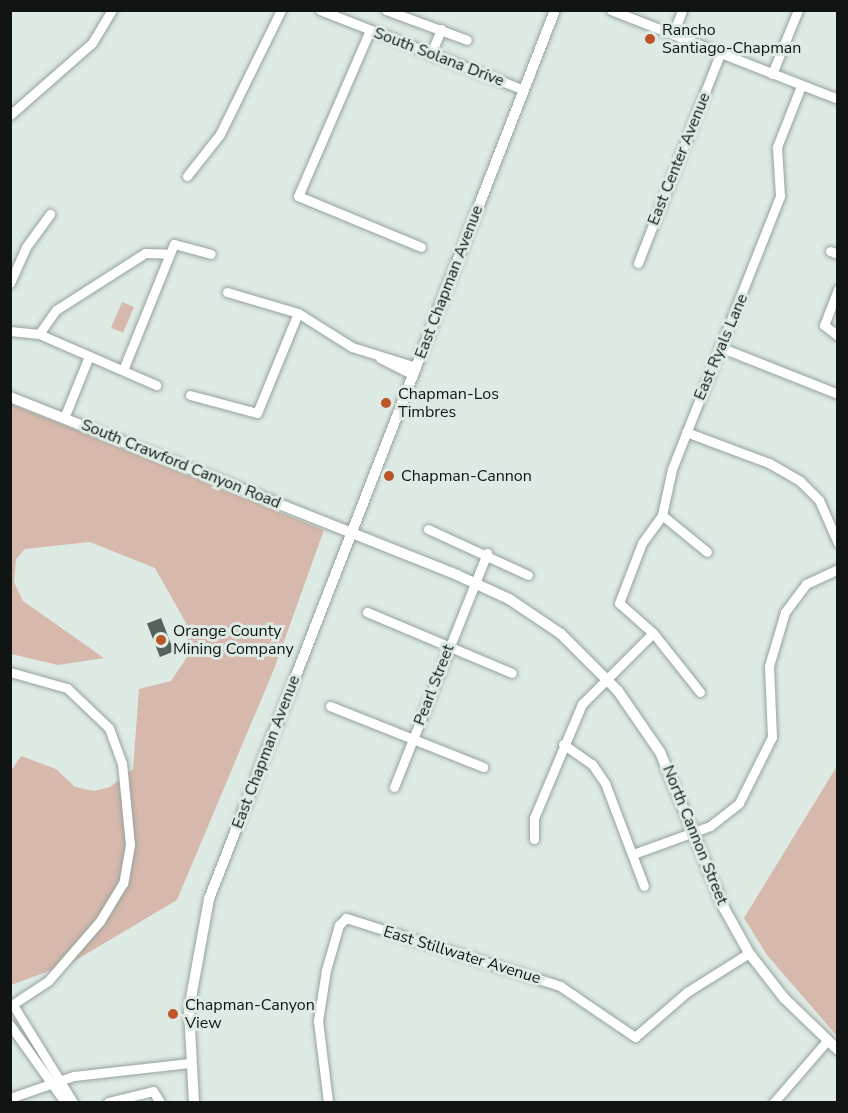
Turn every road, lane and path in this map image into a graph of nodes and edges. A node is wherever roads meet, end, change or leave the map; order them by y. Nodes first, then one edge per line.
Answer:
1 (112, 10) edge
2 (281, 10) edge
3 (320, 10) edge
4 (386, 10) edge
5 (555, 10) edge
6 (611, 10) edge
7 (682, 10) edge
8 (798, 10) edge
9 (441, 29) junction
10 (370, 30) junction
11 (673, 34) junction
12 (467, 39) dead end
13 (431, 54) junction
14 (720, 54) junction
15 (772, 74) junction
16 (801, 86) junction
17 (525, 90) junction
18 (837, 99) edge
19 (10, 115) edge
20 (187, 176) dead end
21 (50, 214) dead end
22 (421, 247) dead end
23 (169, 254) junction
24 (211, 254) dead end
25 (638, 263) dead end
26 (13, 266) edge
27 (10, 283) edge
28 (837, 289) edge
29 (227, 292) dead end
30 (298, 313) junction
31 (10, 331) edge
32 (39, 334) junction
33 (837, 336) edge
34 (722, 348) junction
35 (89, 356) junction
36 (123, 370) junction
37 (415, 371) junction
38 (156, 385) dead end
39 (837, 394) edge
40 (190, 395) dead end
41 (10, 397) edge
42 (64, 418) junction
43 (686, 432) junction
44 (662, 515) junction
45 (428, 529) dead end
46 (352, 532) junction
47 (837, 543) edge
48 (707, 552) dead end
49 (487, 553) junction
50 (837, 569) edge
51 (528, 575) dead end
52 (474, 582) junction
53 (367, 612) dead end
54 (653, 633) junction
55 (450, 643) junction
56 (10, 672) edge
57 (512, 673) dead end
58 (606, 677) junction
59 (700, 692) dead end
60 (330, 706) dead end
61 (413, 739) junction
62 (563, 744) junction
63 (483, 767) dead end
64 (394, 787) dead end
65 (695, 832) junction
66 (534, 839) dead end
67 (636, 853) junction
68 (644, 886) dead end
69 (749, 953) junction
70 (12, 1006) edge
71 (10, 1025) edge
72 (826, 1041) junction
73 (837, 1050) edge
74 (189, 1063) junction
75 (62, 1078) junction
76 (51, 1082) junction
77 (10, 1098) edge
78 (159, 1098) edge
79 (65, 1102) edge
80 (74, 1102) edge
81 (108, 1102) edge
82 (194, 1102) edge
83 (328, 1102) edge
84 (774, 1102) edge

1 - 19 street
2 - 20 street
3 - 10 street, South Solana Drive
4 - 9 street
5 - 17 main road, East Chapman Avenue
6 - 11 street
7 - 11 street
8 - 15 street
9 - 12 street
9 - 13 street
10 - 13 street, South Solana Drive
10 - 22 street
11 - 14 street
13 - 17 street, South Solana Drive
14 - 15 street
14 - 25 street, East Center Avenue
15 - 16 street
16 - 18 street
16 - 34 street, East Ryals Lane
17 - 37 main road, East Chapman Avenue
21 - 26 street
23 - 24 street
23 - 32 street
23 - 36 street
26 - 27 street
28 - 33 street
29 - 30 street
30 - 37 street
30 - 40 street
31 - 32 street
32 - 35 street
34 - 39 street
34 - 43 street, East Ryals Lane
35 - 36 street
35 - 42 street
36 - 38 street
37 - 46 main road, East Chapman Avenue
41 - 42 main road, South Crawford Canyon Road
42 - 46 main road, South Crawford Canyon Road
43 - 44 street, East Ryals Lane
43 - 47 street
44 - 48 street
44 - 54 street, East Ryals Lane
45 - 49 street
46 - 52 main road, North Cannon Street
46 - 74 main road, East Chapman Avenue
49 - 51 street
49 - 52 street, Pearl Street
50 - 65 street
52 - 55 street, Pearl Street
52 - 58 main road, North Cannon Street
53 - 55 street
54 - 58 street
54 - 59 street
55 - 57 street
55 - 61 street, Pearl Street
56 - 70 street
58 - 62 street
58 - 65 main road, North Cannon Street
60 - 61 street
61 - 63 street
61 - 64 street, Pearl Street
62 - 66 street
62 - 67 street
65 - 67 street
65 - 69 main road, North Cannon Street
67 - 68 street
69 - 72 main road, North Cannon Street
69 - 83 street, East Stillwater Avenue
70 - 75 street
71 - 76 street
72 - 73 main road, North Cannon Street
72 - 84 street
74 - 75 street
74 - 82 main road, East Chapman Avenue
75 - 76 street
75 - 80 street
76 - 77 street
76 - 79 street
78 - 81 street

